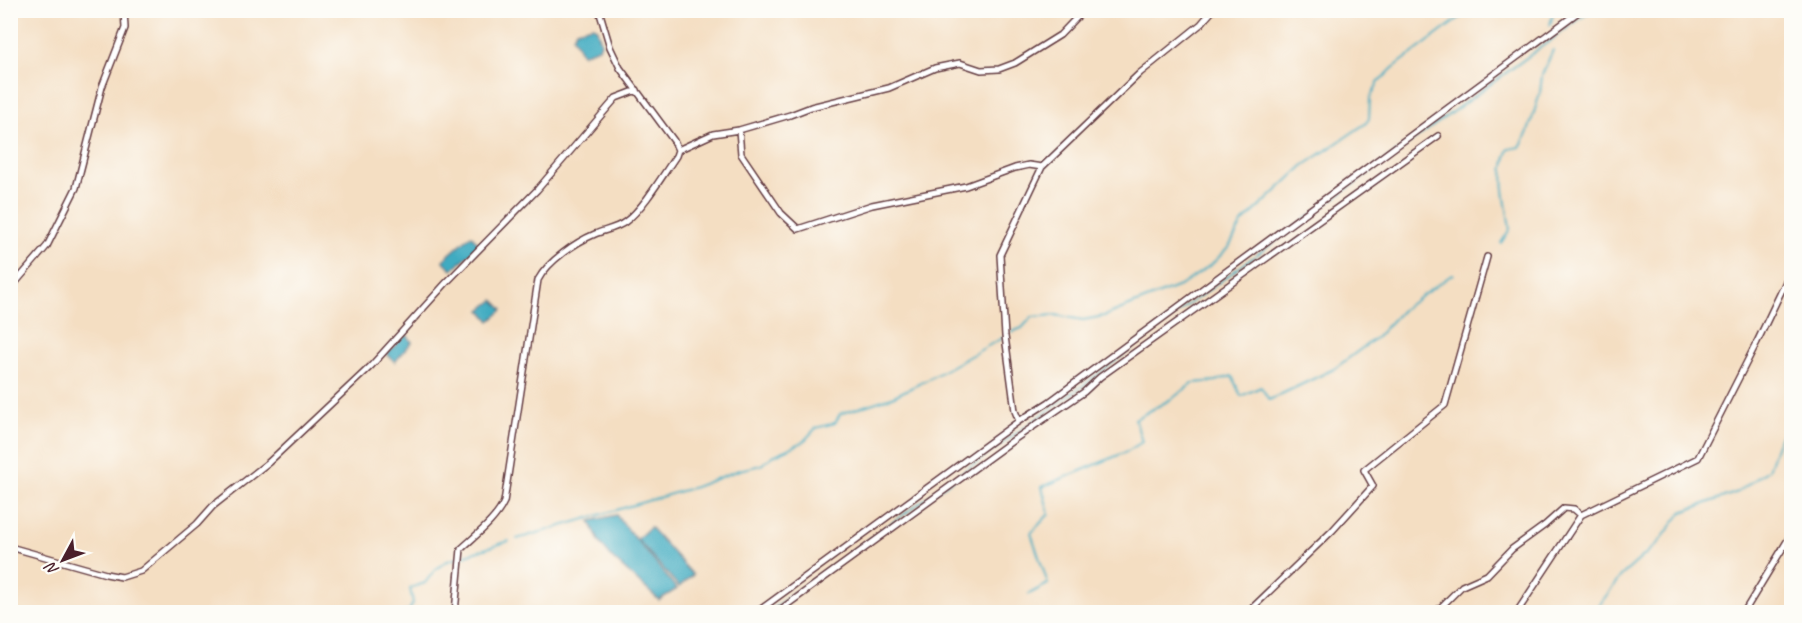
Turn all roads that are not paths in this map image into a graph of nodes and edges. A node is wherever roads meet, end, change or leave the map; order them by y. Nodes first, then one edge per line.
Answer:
1 (124, 10) edge
2 (599, 10) edge
3 (1084, 10) edge
4 (1213, 10) edge
5 (1581, 10) edge
6 (637, 90) junction
7 (739, 130) junction
8 (1438, 136) dead end
9 (678, 150) junction
10 (1042, 167) junction
11 (1487, 257) dead end
12 (1791, 269) edge
13 (10, 289) edge
14 (1019, 421) junction
15 (1581, 515) junction
16 (1791, 533) edge
17 (10, 547) edge
18 (455, 612) edge
19 (757, 612) edge
20 (777, 612) edge
21 (1248, 612) edge
22 (1436, 612) edge
23 (1516, 612) edge
24 (1744, 612) edge

1 - 13 street
2 - 6 street
3 - 7 street
4 - 10 street
5 - 14 street
6 - 9 street
6 - 17 street
7 - 9 street
7 - 10 street
8 - 20 street
9 - 18 street
10 - 14 street
11 - 21 street
12 - 15 street
14 - 19 street
15 - 22 street
15 - 23 street
16 - 24 street

